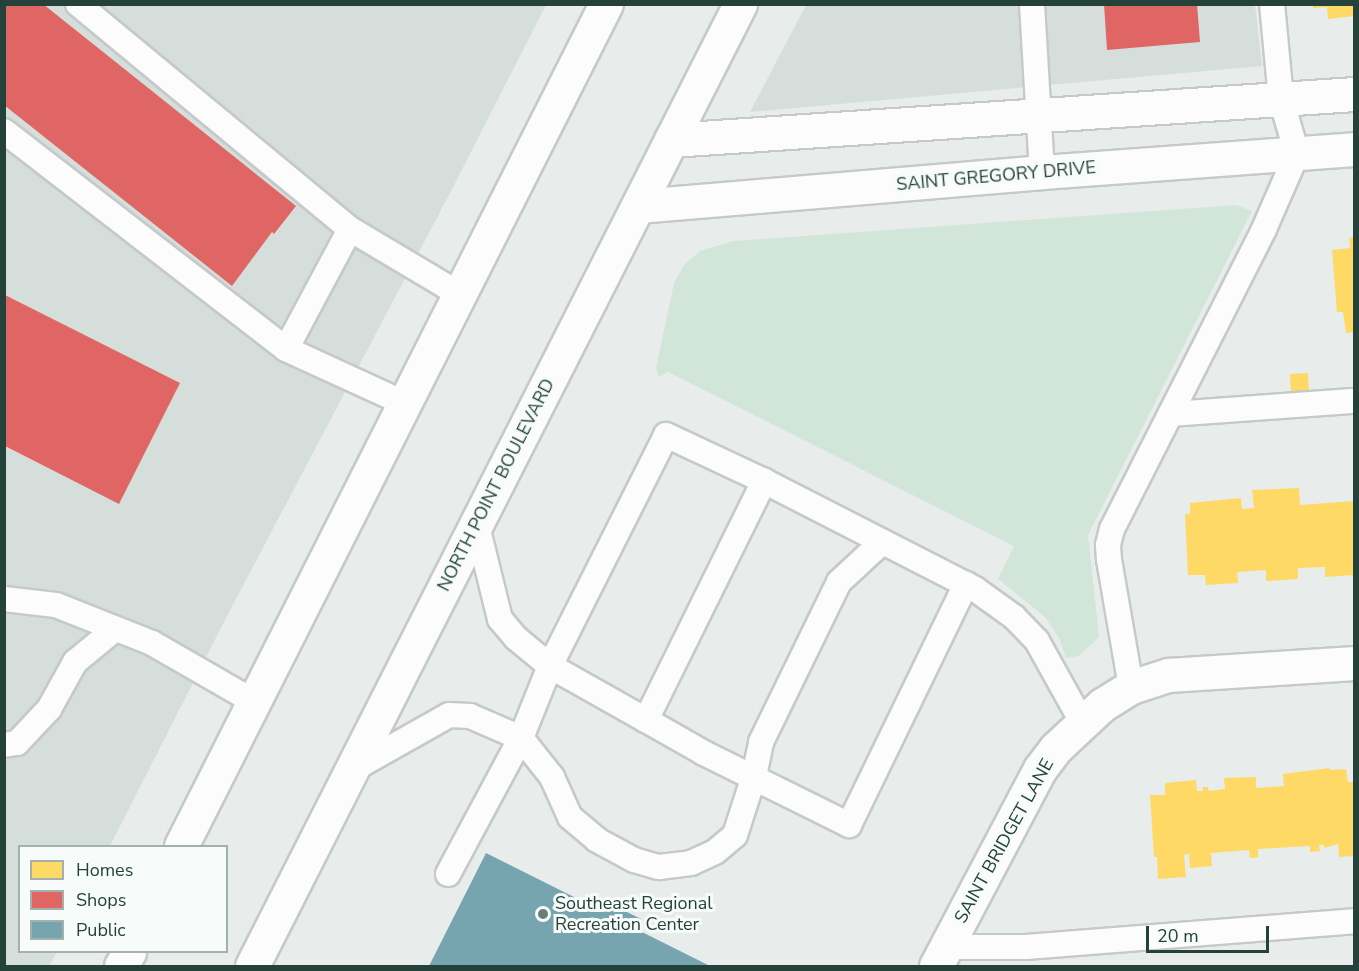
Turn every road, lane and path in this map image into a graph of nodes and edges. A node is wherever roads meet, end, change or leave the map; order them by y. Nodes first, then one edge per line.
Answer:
1 (78, 4) edge
2 (740, 4) edge
3 (1032, 4) edge
4 (1272, 4) edge
5 (598, 7) edge
6 (1354, 94) edge
7 (1281, 99) junction
8 (1040, 115) junction
9 (4, 131) edge
10 (671, 140) junction
11 (1354, 149) edge
12 (1297, 154) junction
13 (1042, 172) junction
14 (639, 206) junction
15 (350, 229) junction
16 (459, 294) junction
17 (286, 348) junction
18 (1354, 402) edge
19 (404, 403) junction
20 (1171, 414) junction
21 (764, 481) junction
22 (476, 522) junction
23 (882, 542) junction
24 (966, 584) junction
25 (4, 599) edge
26 (116, 629) junction
27 (1354, 663) edge
28 (550, 666) junction
29 (1131, 687) junction
30 (253, 701) junction
31 (646, 720) junction
32 (1082, 722) junction
33 (521, 738) junction
34 (4, 745) edge
35 (355, 768) junction
36 (754, 776) junction
37 (181, 845) edge
38 (448, 874) dead end
39 (1354, 921) edge
40 (941, 957) edge
41 (252, 966) edge

1 - 15 lane
2 - 10 main road, NORTH POINT BOULEVARD
3 - 8 lane
4 - 7 lane
5 - 16 main road
6 - 7 main road
7 - 8 main road
7 - 12 lane
8 - 10 main road
8 - 13 lane
9 - 17 lane
10 - 14 main road, NORTH POINT BOULEVARD
11 - 12 main road, SAINT GREGORY DRIVE
12 - 13 main road, SAINT GREGORY DRIVE
12 - 20 lane
13 - 14 main road, SAINT GREGORY DRIVE
14 - 22 main road, NORTH POINT BOULEVARD
15 - 16 lane
15 - 17 lane
16 - 19 main road
17 - 19 lane
18 - 20 lane
19 - 30 main road
20 - 29 lane
21 - 23 lane
21 - 28 lane
21 - 31 lane
22 - 28 lane
22 - 35 main road, NORTH POINT BOULEVARD
23 - 24 lane
23 - 36 lane
24 - 32 lane
24 - 36 lane
25 - 26 lane
26 - 30 lane
26 - 34 lane
27 - 29 main road, SAINT BRIDGET LANE
28 - 31 lane
28 - 33 lane
29 - 32 main road, SAINT BRIDGET LANE
30 - 37 main road
31 - 36 lane
32 - 40 main road, SAINT BRIDGET LANE
33 - 35 lane
33 - 36 lane
33 - 38 lane
35 - 41 main road, NORTH POINT BOULEVARD
39 - 40 lane

